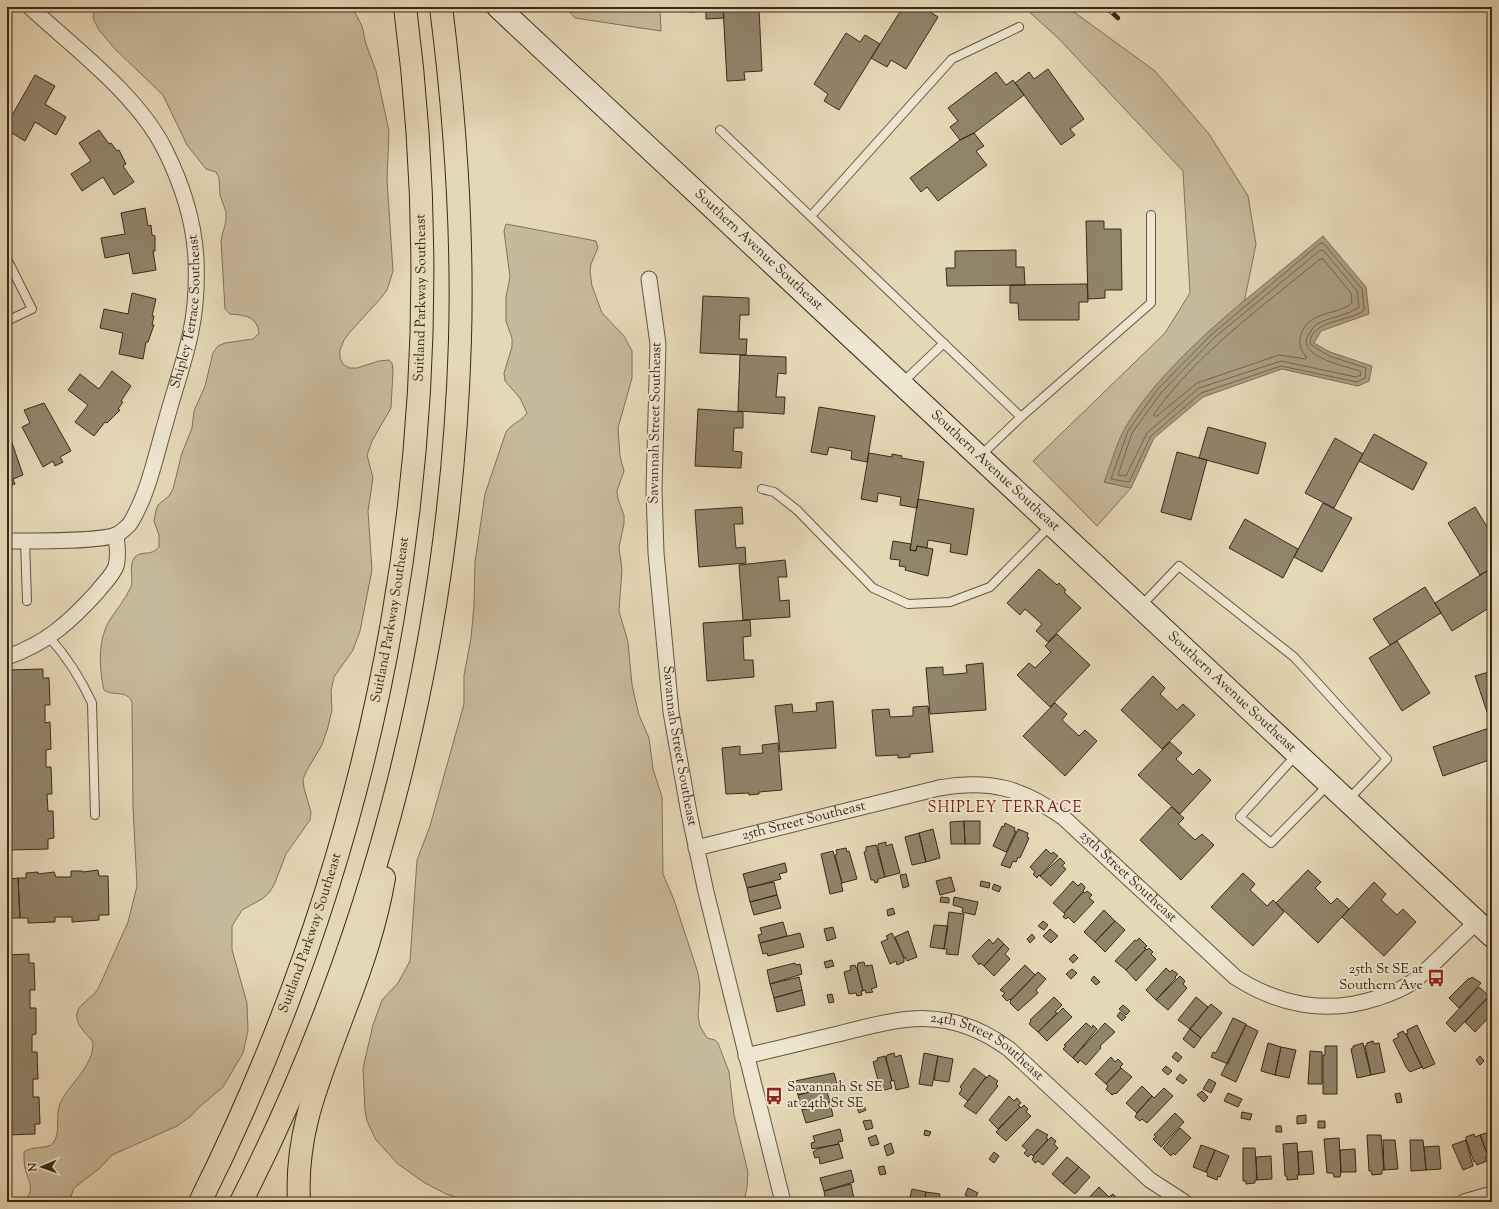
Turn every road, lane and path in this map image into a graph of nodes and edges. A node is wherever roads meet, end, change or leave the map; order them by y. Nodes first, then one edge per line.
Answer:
1 (30, 7) edge
2 (405, 7) edge
3 (441, 7) edge
4 (498, 7) edge
5 (1019, 26) dead end
6 (720, 130) dead end
7 (1151, 215) dead end
8 (811, 216) junction
9 (7, 259) edge
10 (649, 279) dead end
11 (7, 321) edge
12 (944, 343) junction
13 (902, 384) junction
14 (1021, 417) junction
15 (980, 457) junction
16 (762, 488) dead end
17 (1052, 524) junction
18 (116, 535) junction
19 (25, 541) junction
20 (7, 542) edge
21 (26, 601) dead end
22 (1140, 607) junction
23 (49, 637) junction
24 (7, 657) edge
25 (1297, 754) junction
26 (401, 775) junction
27 (1329, 784) junction
28 (1347, 801) junction
29 (95, 815) dead end
30 (696, 848) junction
31 (1484, 929) edge
32 (746, 1056) junction
33 (1492, 1194) edge
34 (200, 1202) edge
35 (241, 1202) edge
36 (299, 1202) edge
37 (784, 1202) edge
38 (1184, 1202) edge
39 (1464, 1202) edge

1 - 18 street, Shipley Terrace Southeast
2 - 34 highway, Suitland Parkway Southeast
3 - 26 highway
4 - 13 main road, Southern Avenue Southeast
5 - 8 lane
6 - 8 lane
7 - 14 lane
8 - 12 lane
9 - 11 lane
10 - 30 street, Savannah Street Southeast
12 - 13 lane
12 - 14 lane
13 - 15 main road, Southern Avenue Southeast
14 - 15 lane
15 - 17 main road, Southern Avenue Southeast
16 - 17 lane
17 - 22 main road, Southern Avenue Southeast
18 - 19 street
18 - 23 street
19 - 20 street
19 - 21 lane
22 - 25 main road, Southern Avenue Southeast
22 - 28 lane
23 - 24 street
23 - 29 lane
25 - 27 main road, Southern Avenue Southeast
25 - 27 lane
26 - 35 highway
26 - 36 highway
27 - 28 main road, Southern Avenue Southeast
28 - 31 main road, Southern Avenue Southeast
30 - 31 street, 25th Street Southeast
30 - 32 street, Savannah Street Southeast
32 - 37 street, Savannah Street Southeast
32 - 38 street, 24th Street Southeast
33 - 39 street

